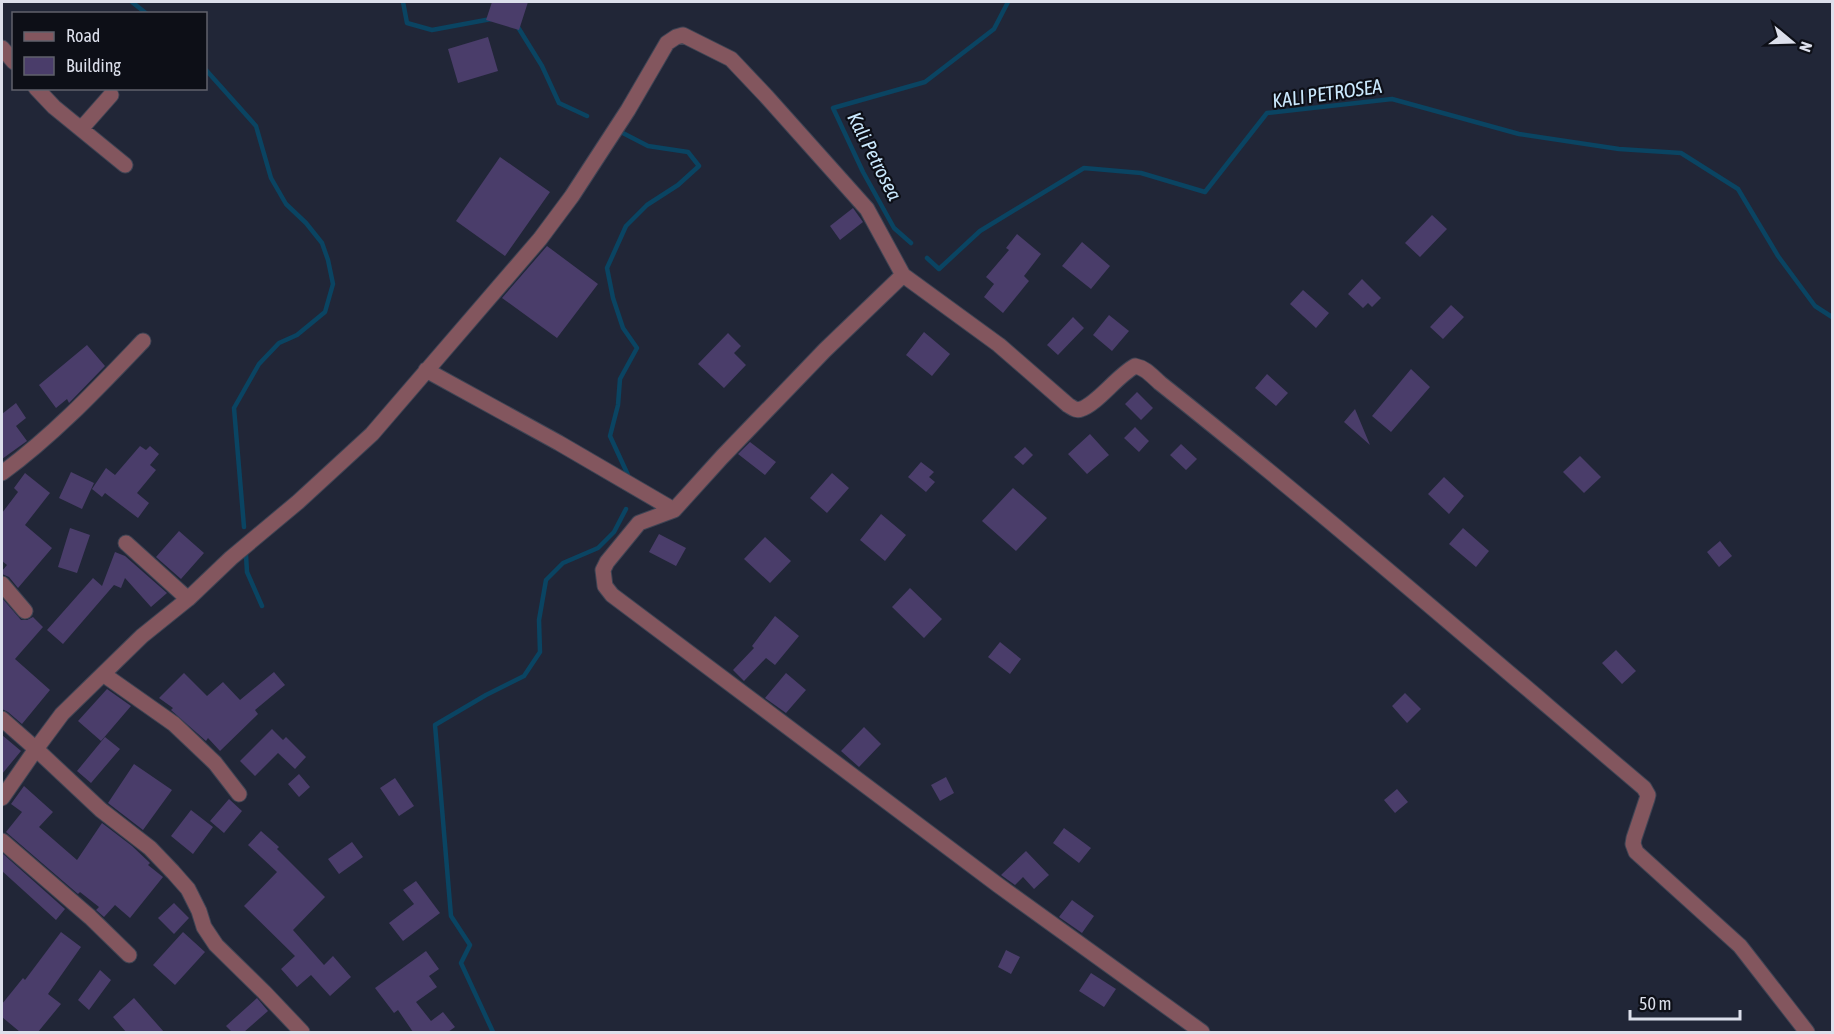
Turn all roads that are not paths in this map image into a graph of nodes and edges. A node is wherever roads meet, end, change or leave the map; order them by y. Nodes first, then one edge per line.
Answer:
1 (2, 48) edge
2 (12, 60) edge
3 (38, 90) edge
4 (111, 95) dead end
5 (81, 129) junction
6 (125, 165) dead end
7 (903, 275) junction
8 (142, 341) dead end
9 (426, 370) junction
10 (2, 473) edge
11 (674, 510) junction
12 (126, 543) dead end
13 (2, 584) edge
14 (188, 599) junction
15 (25, 611) dead end
16 (103, 674) junction
17 (2, 718) edge
18 (36, 749) junction
19 (239, 794) dead end
20 (2, 798) edge
21 (2, 842) edge
22 (129, 955) dead end
23 (302, 1032) edge
24 (1202, 1032) edge
25 (1807, 1032) edge

1 - 2 street
3 - 5 street
4 - 5 street
5 - 6 street
7 - 9 street
7 - 11 street
7 - 25 street
8 - 10 street
9 - 11 street
9 - 14 street
11 - 24 street
12 - 14 street
13 - 15 street
14 - 16 street
16 - 18 street
16 - 19 street
17 - 18 street
18 - 20 street
18 - 23 street
21 - 22 street

